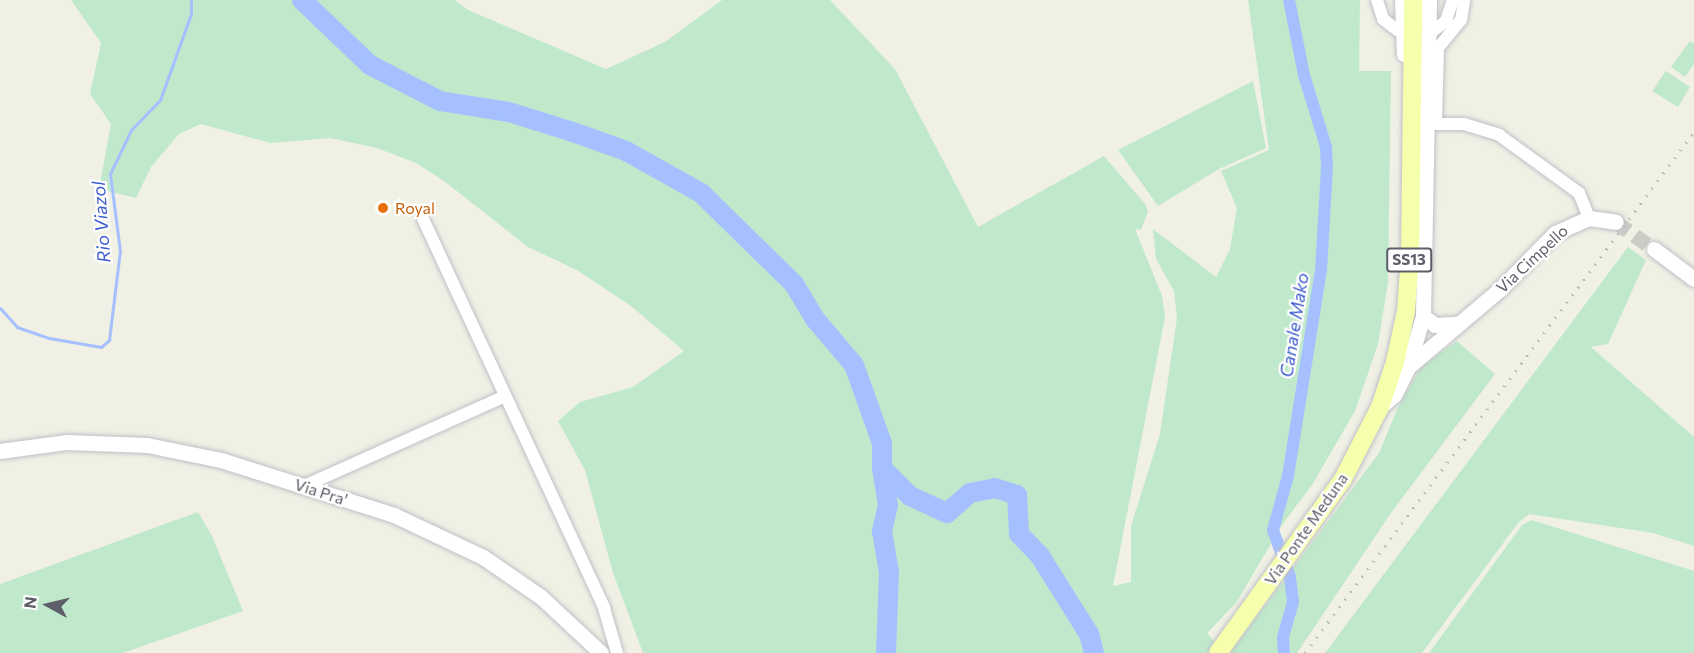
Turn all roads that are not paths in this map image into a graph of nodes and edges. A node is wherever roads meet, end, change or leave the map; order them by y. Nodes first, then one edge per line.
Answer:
1 (1377, 0) edge
2 (1402, 0) edge
3 (1413, 0) edge
4 (1429, 0) edge
5 (1453, 0) edge
6 (1464, 0) edge
7 (1397, 30) dead end
8 (1433, 31) dead end
9 (1413, 110) junction
10 (1432, 124) junction
11 (1589, 218) junction
12 (423, 219) dead end
13 (1616, 222) tunnel mouth
14 (1654, 249) tunnel mouth
15 (1694, 279) edge
16 (1423, 316) junction
17 (1457, 324) junction
18 (1408, 367) junction
19 (505, 396) junction
20 (1380, 407) junction
21 (0, 451) edge
22 (304, 486) junction
23 (1220, 649) edge
24 (601, 653) edge
25 (617, 653) edge

1 - 7 street
2 - 9 street, Via Ponte Meduna
3 - 9 main road, Via Ponte Meduna / SS13
4 - 10 street, Via Ponte Meduna
5 - 8 street
6 - 10 street, Via Ponte Meduna
9 - 20 main road, Via Ponte Meduna / SS13
10 - 11 street
10 - 16 street, Via Ponte Meduna
11 - 13 street, Via Cimpello
11 - 17 street, Via Cimpello
12 - 19 street
14 - 15 street
16 - 17 street
16 - 18 street, Via Ponte Meduna
17 - 18 street, Via Cimpello
18 - 20 street, Via Ponte Meduna
19 - 22 street
19 - 25 street
20 - 23 main road, Via Ponte Meduna / SS13
21 - 22 street, Via Pra'
22 - 24 street, Via Pra'

